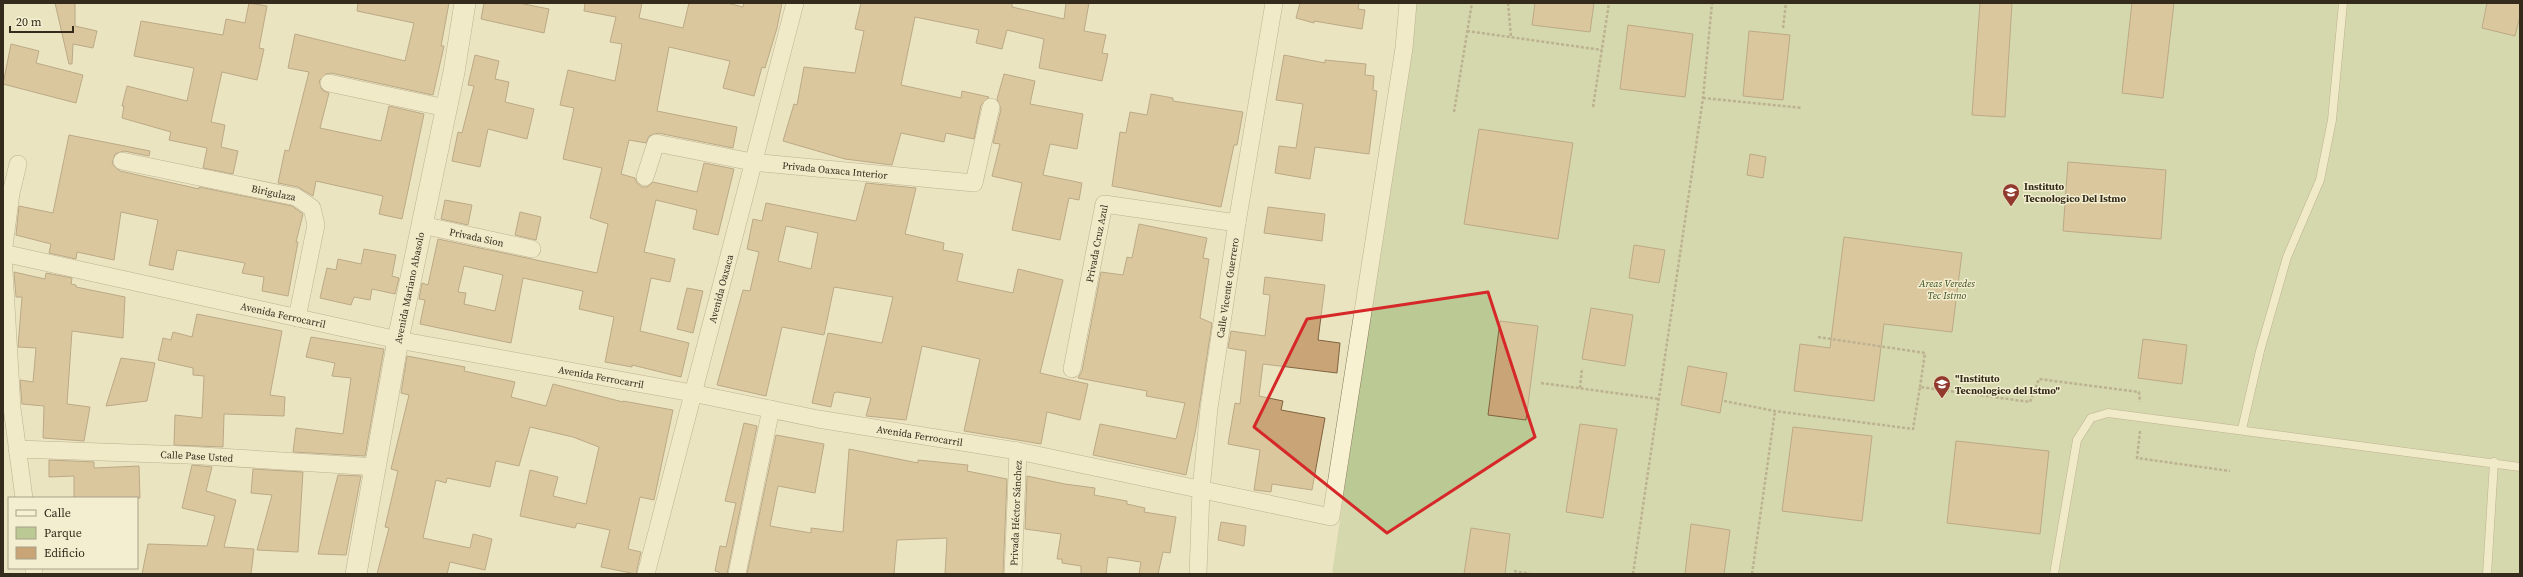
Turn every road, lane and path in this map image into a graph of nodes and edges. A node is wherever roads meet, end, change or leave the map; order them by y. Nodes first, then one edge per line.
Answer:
1 (465, 3) edge
2 (795, 3) edge
3 (1274, 3) edge
4 (1408, 3) edge
5 (1472, 3) edge
6 (1508, 3) edge
7 (1609, 3) edge
8 (1712, 3) edge
9 (1786, 3) edge
10 (2343, 3) edge
11 (1783, 28) dead end
12 (1467, 31) junction
13 (1510, 37) junction
14 (1602, 50) junction
15 (329, 83) dead end
16 (1703, 98) junction
17 (446, 108) junction
18 (991, 108) dead end
19 (1593, 108) dead end
20 (1802, 108) dead end
21 (1454, 112) dead end
22 (122, 161) dead end
23 (752, 162) junction
24 (18, 164) dead end
25 (645, 177) dead end
26 (1237, 223) junction
27 (422, 225) junction
28 (532, 250) dead end
29 (3, 254) edge
30 (297, 318) junction
31 (1818, 337) dead end
32 (398, 340) junction
33 (1072, 368) dead end
34 (1582, 368) dead end
35 (1541, 382) dead end
36 (1920, 387) junction
37 (1580, 388) junction
38 (2139, 392) dead end
39 (692, 393) junction
40 (1659, 399) junction
41 (1724, 401) dead end
42 (771, 409) junction
43 (1776, 411) junction
44 (2242, 429) junction
45 (17, 449) junction
46 (1018, 452) junction
47 (2137, 458) dead end
48 (2494, 462) junction
49 (377, 467) junction
50 (2520, 467) edge
51 (2230, 471) dead end
52 (1200, 490) junction
53 (24, 497) edge
54 (1514, 571) dead end
55 (356, 574) edge
56 (646, 574) edge
57 (737, 574) edge
58 (1013, 574) edge
59 (1198, 574) edge
60 (1531, 574) edge
61 (1633, 574) edge
62 (1752, 574) edge
63 (2054, 574) edge
64 (2487, 574) edge

1 - 17 street, Avenida Mariano Abasolo
2 - 23 street, Avenida Oaxaca
3 - 26 street, Calle Vicente Guerrero
4 - 52 street, Avenida Ferrocarril
5 - 12 path
6 - 13 path
7 - 14 path
8 - 16 path
9 - 11 path
10 - 44 lane
12 - 13 path
12 - 21 path
13 - 14 path
14 - 19 path
15 - 17 street
16 - 20 path
16 - 40 path
17 - 27 street, Avenida Mariano Abasolo
18 - 23 street, Privada Oaxaca Interior
22 - 30 street, Birigulaza
23 - 25 street, Privada Oaxaca Interior
23 - 39 street, Avenida Oaxaca
24 - 29 street
26 - 33 street, Privada Cruz Azul
26 - 52 street, Calle Vicente Guerrero
27 - 28 street, Privada Sion
27 - 32 street, Avenida Mariano Abasolo
29 - 30 street, Avenida Ferrocarril
29 - 45 street
30 - 32 street, Avenida Ferrocarril
31 - 36 path
32 - 39 street, Avenida Ferrocarril
32 - 49 street, Avenida Mariano Abasolo
34 - 37 path
35 - 37 path
36 - 38 path
36 - 43 path
37 - 40 path
39 - 42 street, Avenida Ferrocarril
39 - 56 street, Avenida Oaxaca
40 - 61 path
41 - 43 path
42 - 46 street, Avenida Ferrocarril
42 - 57 street
43 - 62 path
44 - 48 lane
44 - 63 lane
45 - 49 street, Calle Pase Usted
45 - 53 street
46 - 52 street, Avenida Ferrocarril
46 - 58 street, Privada Héctor Sánchez
47 - 51 path
48 - 50 lane
48 - 64 lane
49 - 55 street, Avenida Mariano Abasolo
52 - 59 street, Calle Vicente Guerrero
54 - 60 path

